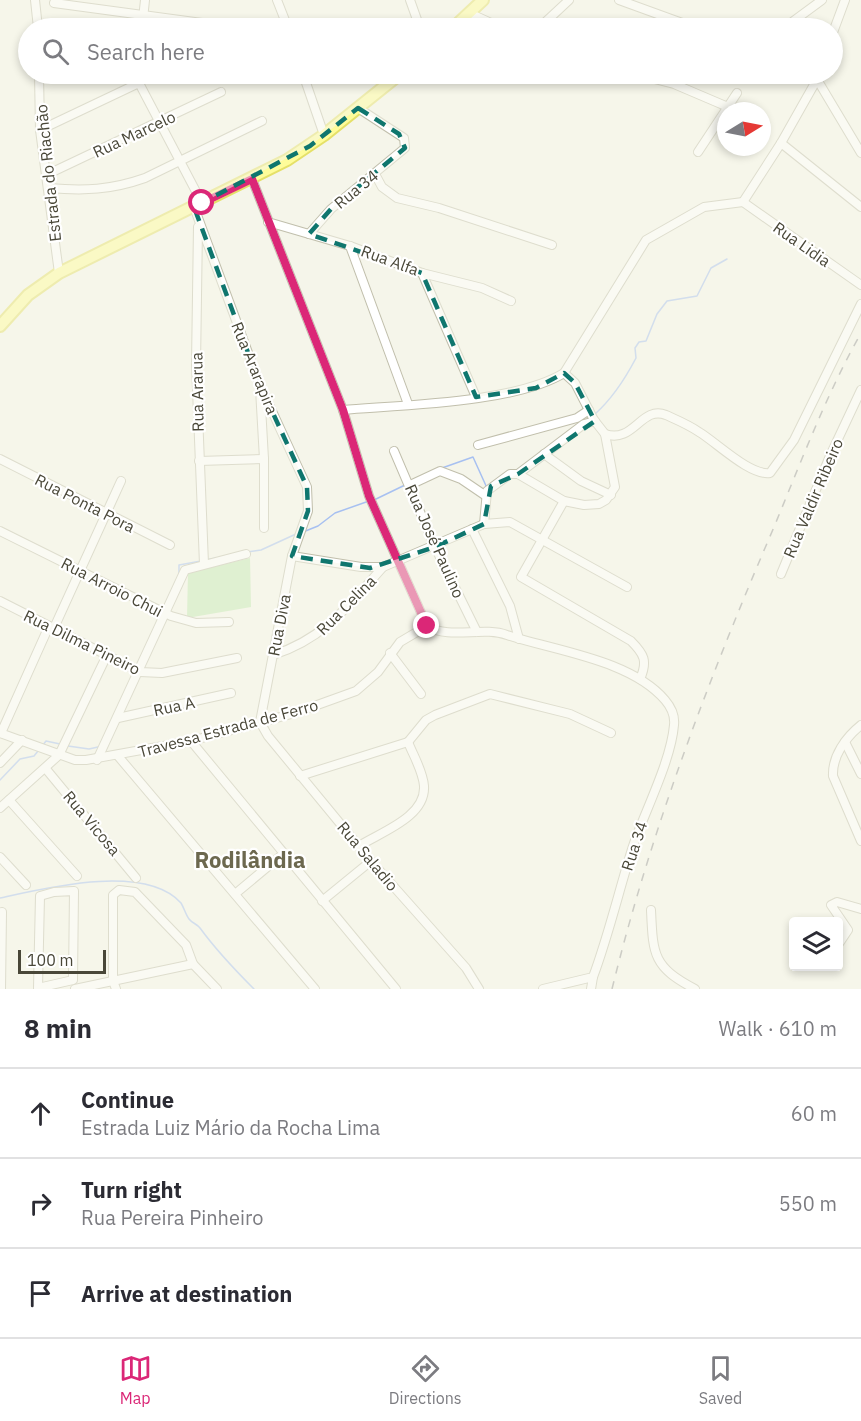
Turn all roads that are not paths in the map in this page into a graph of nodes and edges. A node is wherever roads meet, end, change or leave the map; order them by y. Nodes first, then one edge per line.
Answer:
1 (35, 0) edge
2 (145, 0) edge
3 (278, 0) edge
4 (410, 0) edge
5 (569, 0) edge
6 (619, 0) edge
7 (822, 0) edge
8 (845, 0) edge
9 (480, 1) edge
10 (54, 3) dead end
11 (469, 13) junction
12 (143, 17) junction
13 (37, 18) edge
14 (152, 18) edge
15 (284, 18) edge
16 (416, 18) edge
17 (464, 18) edge
18 (480, 18) edge
19 (550, 18) edge
20 (662, 18) edge
21 (798, 18) edge
22 (838, 18) edge
23 (39, 84) edge
24 (136, 84) edge
25 (139, 84) edge
26 (306, 84) edge
27 (388, 84) edge
28 (674, 84) edge
29 (815, 84) edge
30 (823, 84) edge
31 (221, 93) dead end
32 (737, 93) dead end
33 (717, 102) edge
34 (731, 102) edge
35 (358, 108) junction
36 (262, 121) dead end
37 (160, 123) junction
38 (717, 124) edge
39 (40, 130) junction
40 (324, 135) junction
41 (781, 143) junction
42 (698, 152) dead end
43 (861, 153) edge
44 (180, 161) junction
45 (375, 174) junction
46 (46, 175) junction
47 (252, 179) junction
48 (49, 188) junction
49 (743, 202) junction
50 (198, 205) junction
51 (861, 207) edge
52 (198, 220) junction
53 (268, 222) junction
54 (309, 234) junction
55 (552, 245) dead end
56 (350, 246) junction
57 (58, 273) junction
58 (423, 273) junction
59 (861, 285) edge
60 (511, 301) dead end
61 (861, 304) edge
62 (0, 326) edge
63 (564, 373) junction
64 (260, 385) junction
65 (861, 390) edge
66 (476, 397) junction
67 (408, 404) junction
68 (343, 410) junction
69 (589, 411) junction
70 (594, 421) junction
71 (605, 434) junction
72 (478, 446) dead end
73 (394, 451) dead end
74 (544, 454) junction
75 (0, 459) edge
76 (264, 459) junction
77 (199, 461) junction
78 (522, 476) junction
79 (121, 481) dead end
80 (408, 483) junction
81 (611, 495) junction
82 (486, 496) junction
83 (564, 501) junction
84 (106, 514) junction
85 (484, 524) junction
86 (264, 528) dead end
87 (302, 528) joint
88 (472, 529) junction
89 (0, 531) edge
90 (541, 538) junction
91 (170, 545) dead end
92 (435, 547) junction
93 (246, 554) dead end
94 (292, 556) junction
95 (398, 562) junction
96 (204, 564) junction
97 (383, 567) junction
98 (81, 570) junction
99 (781, 574) dead end
100 (627, 586) dead end
101 (0, 601) edge
102 (164, 614) junction
103 (229, 622) dead end
104 (427, 626) junction
105 (52, 627) junction
106 (477, 632) junction
107 (519, 639) junction
108 (390, 653) junction
109 (107, 655) junction
110 (273, 655) junction
111 (237, 658) dead end
112 (138, 671) junction
113 (640, 679) junction
114 (231, 693) dead end
115 (421, 694) dead end
116 (118, 718) junction
117 (260, 722) junction
118 (861, 725) edge
119 (1, 733) edge
120 (611, 733) dead end
121 (22, 740) junction
122 (191, 741) junction
123 (408, 742) junction
124 (845, 742) junction
125 (60, 753) junction
126 (118, 756) junction
127 (97, 760) junction
128 (0, 763) edge
129 (46, 769) junction
130 (861, 774) edge
131 (300, 776) junction
132 (9, 800) junction
133 (0, 808) edge
134 (861, 841) edge
135 (359, 846) junction
136 (284, 854) junction
137 (0, 857) edge
138 (371, 861) junction
139 (77, 876) dead end
140 (136, 878) dead end
141 (26, 885) dead end
142 (235, 894) junction
143 (322, 901) junction
144 (861, 909) edge
145 (651, 910) dead end
146 (2, 912) dead end
147 (839, 917) edge
148 (843, 923) edge
149 (843, 938) edge
150 (193, 964) junction
151 (593, 977) junction
152 (114, 985) edge
153 (2, 989) edge
154 (38, 989) edge
155 (75, 989) edge
156 (217, 989) edge
157 (315, 989) edge
158 (396, 989) edge
159 (479, 989) edge
160 (543, 989) edge
161 (591, 989) edge
162 (695, 989) edge

1 - 13 street
2 - 12 street
3 - 15 street
4 - 16 street
5 - 19 street
6 - 20 street
7 - 21 street
8 - 22 street
9 - 11 main road
10 - 12 street
11 - 17 main road
11 - 18 street
12 - 14 street
23 - 39 street, Estrada do Riachão
24 - 39 street
25 - 37 street, Rua Ararapira
26 - 40 street
27 - 35 main road
28 - 33 street
29 - 41 street
30 - 43 street
31 - 37 street, Rua Marcelo
32 - 34 street
35 - 40 main road
35 - 45 street, Rua 34
36 - 44 street
37 - 44 street, Rua Ararapira
37 - 46 street, Rua Marcelo
38 - 42 street
39 - 46 street, Estrada do Riachão
40 - 47 main road
41 - 49 street
41 - 51 street
44 - 48 street
44 - 50 street, Rua Ararapira
45 - 54 street, Rua 34
45 - 55 street
46 - 48 street, Estrada do Riachão
47 - 50 main road
47 - 53 street
48 - 57 street, Estrada do Riachão
49 - 59 street, Rua Lidia
49 - 63 street
50 - 52 street, Rua Ararapira
50 - 57 main road
52 - 64 street, Rua Ararapira
52 - 77 street, Rua Ararua
53 - 54 street, Rua Alfa
53 - 68 street
54 - 56 street, Rua Alfa
56 - 58 street, Rua Alfa
56 - 67 street
57 - 62 main road
58 - 60 street, Rua Alfa
58 - 66 street
61 - 71 street
63 - 66 street
63 - 69 street
64 - 76 street
64 - 87 street, Rua Ararapira
65 - 99 street, Rua Valdir Ribeiro
66 - 67 street
67 - 68 street
68 - 95 street
69 - 70 street
69 - 72 street
70 - 71 street
70 - 74 street
71 - 81 street
73 - 80 street, Rua José Paulino
74 - 78 street
74 - 81 street
75 - 84 street, Rua Ponta Pora
76 - 77 street
76 - 86 street
77 - 96 street, Rua Ararua
78 - 82 street
78 - 83 street
79 - 84 street
80 - 82 street
80 - 92 street, Rua José Paulino
81 - 83 street
82 - 85 street
83 - 90 street
84 - 91 street, Rua Ponta Pora
84 - 98 street
85 - 88 street
85 - 90 street
87 - 94 street, Rua Diva
88 - 92 street
88 - 107 street
89 - 98 street, Rua Arroio Chui
90 - 100 street
90 - 113 street
92 - 95 street
92 - 106 street, Rua José Paulino
93 - 96 street
94 - 97 street
94 - 110 street, Rua Diva
95 - 97 street
95 - 104 street
96 - 102 street
97 - 110 street, Rua Celina
98 - 102 street, Rua Arroio Chui
98 - 105 street
101 - 105 street, Rua Dilma Pineiro
102 - 103 street, Rua Arroio Chui
102 - 112 street
104 - 106 street
104 - 108 street, Travessa Estrada de Ferro
105 - 109 street, Rua Dilma Pineiro
105 - 119 street
106 - 107 street
107 - 113 street
108 - 115 street
108 - 117 street, Travessa Estrada de Ferro
109 - 112 street, Rua Dilma Pineiro
109 - 125 street
110 - 117 street, Rua Diva
111 - 112 street, Rua Dilma Pineiro
112 - 116 street
113 - 151 street, Rua 34
114 - 116 street, Rua A
116 - 127 street
117 - 122 street, Travessa Estrada de Ferro
117 - 131 street, Rua Saladio
118 - 124 street
119 - 121 street, Travessa Estrada de Ferro
120 - 123 street
121 - 125 street, Travessa Estrada de Ferro
121 - 128 street
122 - 126 street, Travessa Estrada de Ferro
122 - 136 street
123 - 131 street
123 - 135 street
124 - 130 street
124 - 134 street
125 - 127 street, Travessa Estrada de Ferro
125 - 129 street
126 - 127 street, Travessa Estrada de Ferro
126 - 142 street
129 - 132 street
129 - 140 street, Rua Vicosa
131 - 135 street, Rua Saladio
132 - 133 street
132 - 139 street
135 - 138 street, Rua Saladio
136 - 142 street
136 - 143 street
137 - 141 street
138 - 143 street
138 - 159 street, Rua Saladio
142 - 157 street
143 - 158 street
144 - 147 street
145 - 162 street
146 - 153 street
148 - 149 street
150 - 152 street
150 - 152 street
150 - 156 street
151 - 160 street
151 - 161 street, Rua 34
152 - 155 street
154 - 154 street

